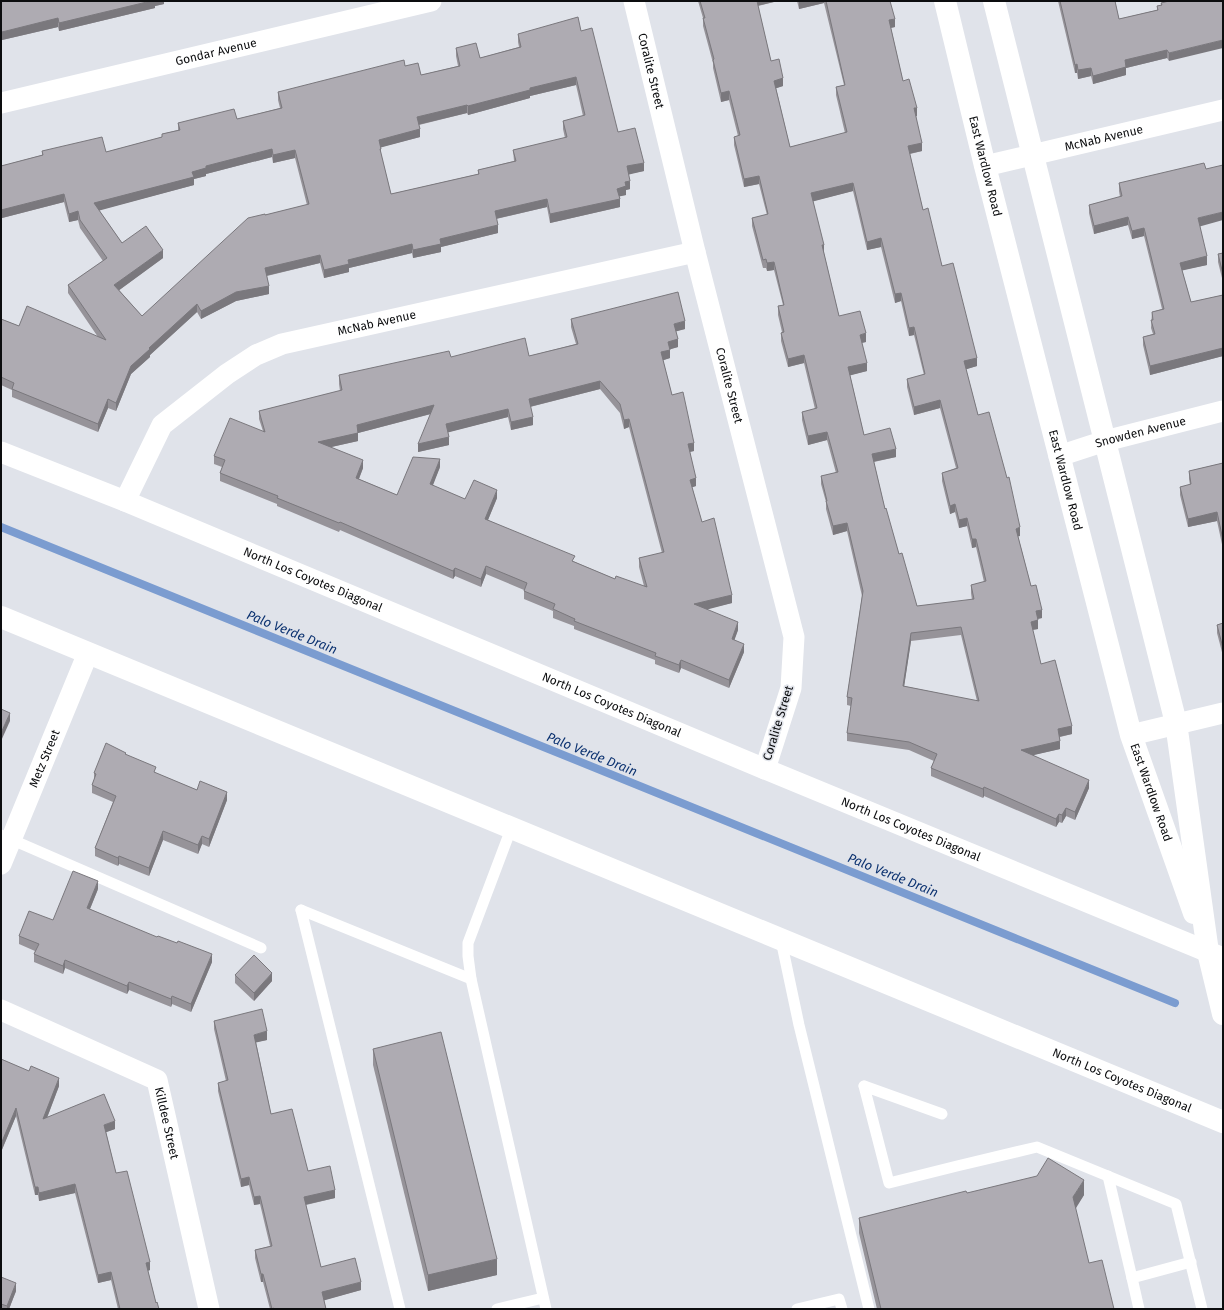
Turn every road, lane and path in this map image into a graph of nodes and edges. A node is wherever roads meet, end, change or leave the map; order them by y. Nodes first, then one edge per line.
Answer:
1 (431, 1) edge
2 (634, 1) edge
3 (945, 1) edge
4 (994, 1) edge
5 (1, 103) edge
6 (1223, 110) edge
7 (1032, 155) junction
8 (985, 166) junction
9 (696, 252) junction
10 (1223, 411) edge
11 (1105, 441) junction
12 (1, 452) edge
13 (1059, 456) junction
14 (125, 501) junction
15 (1, 617) edge
16 (88, 653) junction
17 (1223, 713) edge
18 (1176, 723) junction
19 (1130, 735) junction
20 (764, 769) junction
21 (511, 829) junction
22 (6, 837) edge
23 (1, 864) edge
24 (780, 940) junction
25 (261, 948) dead end
26 (1216, 955) edge
27 (471, 979) junction
28 (1, 1010) edge
29 (1223, 1014) edge
30 (942, 1114) dead end
31 (1223, 1122) edge
32 (1108, 1176) junction
33 (1191, 1262) junction
34 (1132, 1278) junction
35 (543, 1298) junction
36 (210, 1309) edge
37 (400, 1309) edge
38 (497, 1309) edge
39 (546, 1309) edge
40 (797, 1309) edge
41 (842, 1309) edge
42 (868, 1309) edge
43 (1139, 1309) edge
44 (1202, 1309) edge

1 - 5 street, Gondar Avenue
2 - 9 street, Coralite Street
3 - 8 main road, East Wardlow Road
4 - 7 main road, East Wardlow Road
6 - 7 street, McNab Avenue
7 - 8 street, McNab Avenue
7 - 11 main road, East Wardlow Road
8 - 13 main road, East Wardlow Road
9 - 14 street, McNab Avenue
9 - 20 street, Coralite Street
10 - 11 street, Snowden Avenue
11 - 13 street, Snowden Avenue
11 - 18 main road, East Wardlow Road
12 - 14 street, North Los Coyotes Diagonal
13 - 19 main road, East Wardlow Road
14 - 20 street, North Los Coyotes Diagonal
15 - 16 main road, North Los Coyotes Diagonal
16 - 21 main road, North Los Coyotes Diagonal
16 - 22 street, Metz Street
17 - 18 street
18 - 19 street
18 - 26 main road, East Wardlow Road
19 - 26 main road, East Wardlow Road
20 - 26 street, North Los Coyotes Diagonal
21 - 24 main road, North Los Coyotes Diagonal
21 - 27 lane
22 - 23 street, Metz Street
22 - 25 lane
24 - 31 main road, North Los Coyotes Diagonal
24 - 42 lane
26 - 29 main road, East Wardlow Road
27 - 35 lane
27 - 37 lane
28 - 36 street, Killdee Street
30 - 32 lane
32 - 33 lane
32 - 34 lane
33 - 34 lane
33 - 44 lane
34 - 43 lane
35 - 38 lane
35 - 39 lane
40 - 41 lane

